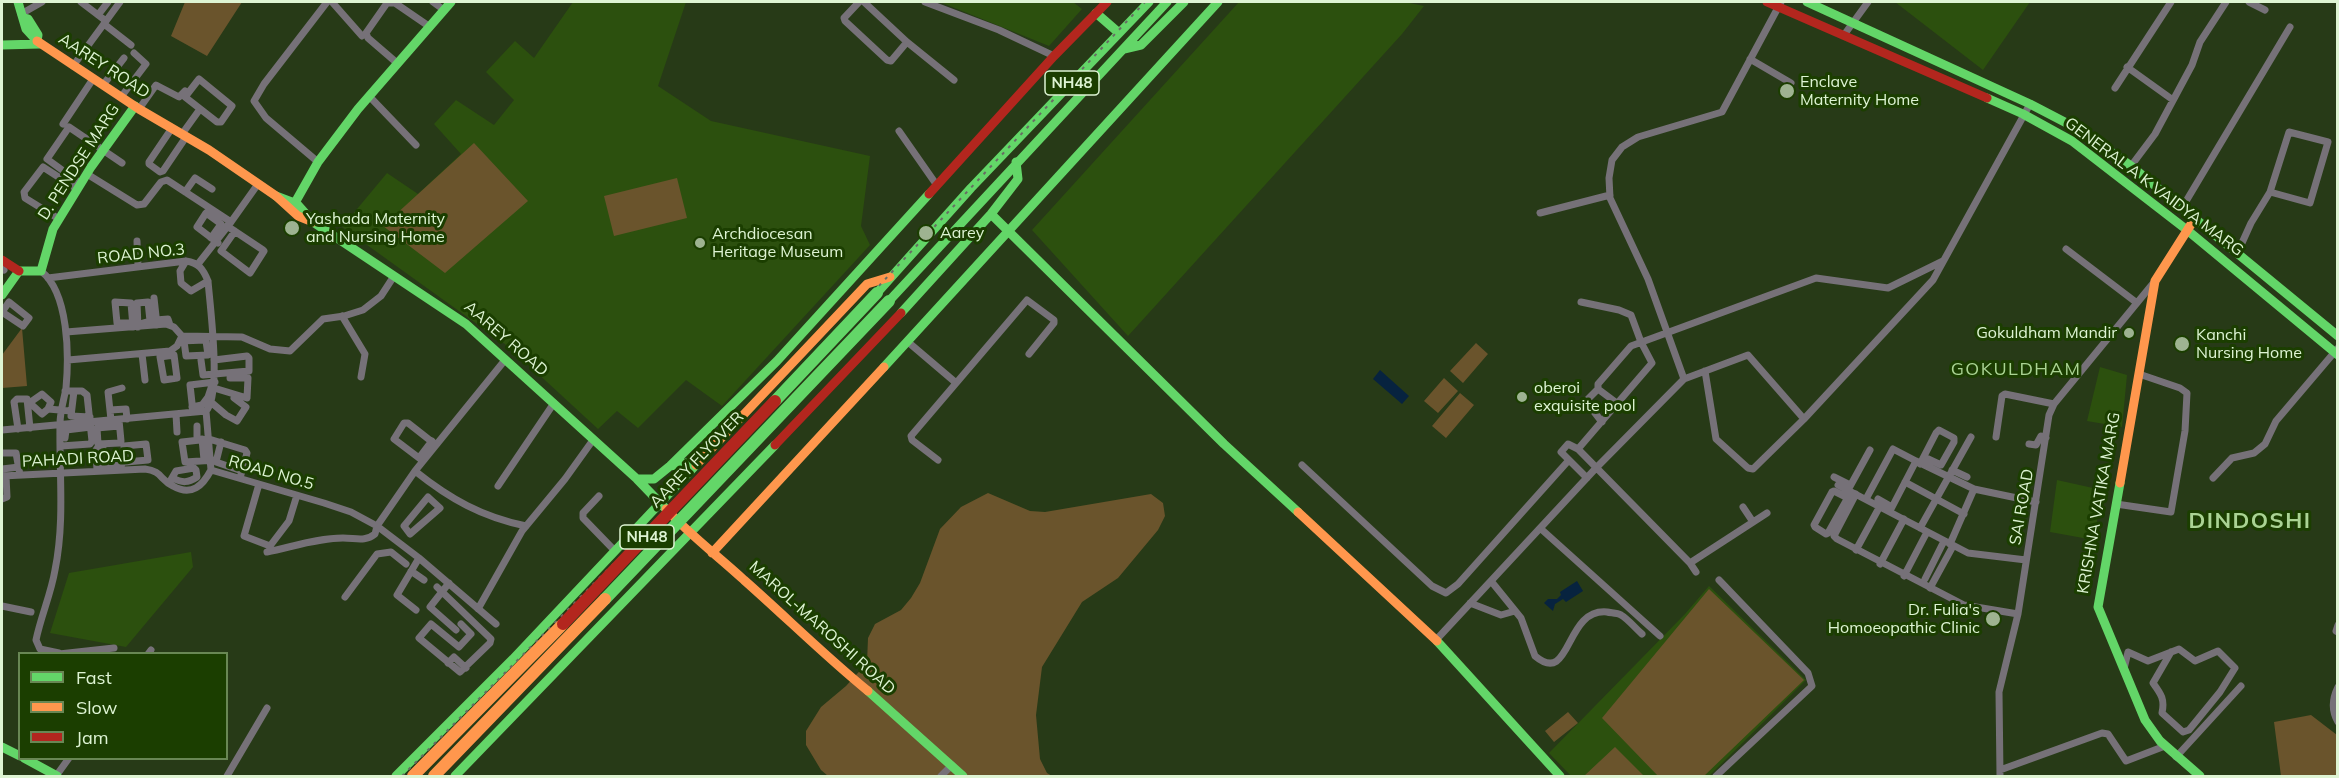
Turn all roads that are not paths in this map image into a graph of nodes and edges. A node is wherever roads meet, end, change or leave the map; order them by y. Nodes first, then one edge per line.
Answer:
1 (42, 2) edge
2 (81, 2) edge
3 (114, 2) edge
4 (327, 2) edge
5 (332, 2) edge
6 (433, 2) edge
7 (859, 2) edge
8 (864, 2) edge
9 (925, 2) edge
10 (1107, 2) edge
11 (1138, 2) edge
12 (1149, 2) edge
13 (1167, 2) edge
14 (1184, 2) edge
15 (1218, 2) edge
16 (1807, 2) edge
17 (1868, 2) edge
18 (2171, 2) edge
19 (2226, 2) edge
20 (2248, 2) edge
21 (1776, 3) edge
22 (447, 6) edge
23 (2265, 10) dead end
24 (20, 11) edge
25 (1096, 14) junction
26 (98, 15) junction
27 (105, 22) junction
28 (1852, 22) junction
29 (430, 27) junction
30 (2290, 27) dead end
31 (1123, 30) junction
32 (1844, 35) junction
33 (362, 36) dead end
34 (39, 42) junction
35 (907, 42) junction
36 (2, 45) edge
37 (131, 45) dead end
38 (1126, 46) junction
39 (135, 53) dead end
40 (1054, 56) junction
41 (124, 58) dead end
42 (1750, 59) junction
43 (397, 63) junction
44 (73, 66) junction
45 (2127, 67) junction
46 (198, 75) dead end
47 (954, 80) dead end
48 (98, 82) junction
49 (1791, 83) dead end
50 (2115, 88) dead end
51 (369, 96) junction
52 (121, 97) junction
53 (2174, 100) junction
54 (137, 107) junction
55 (200, 109) junction
56 (2027, 109) junction
57 (63, 124) dead end
58 (899, 131) dead end
59 (180, 133) junction
60 (416, 145) dead end
61 (104, 149) junction
62 (318, 162) junction
63 (1016, 162) junction
64 (122, 163) dead end
65 (2131, 166) junction
66 (81, 182) junction
67 (258, 184) junction
68 (936, 184) junction
69 (212, 189) dead end
70 (185, 192) junction
71 (2270, 192) junction
72 (1610, 195) junction
73 (293, 207) junction
74 (2182, 208) junction
75 (1540, 213) dead end
76 (214, 214) junction
77 (991, 214) junction
78 (2195, 218) junction
79 (59, 219) junction
80 (229, 224) junction
81 (2187, 230) junction
82 (235, 231) junction
83 (1010, 231) junction
84 (213, 240) junction
85 (136, 241) dead end
86 (223, 247) junction
87 (2066, 249) dead end
88 (2237, 254) junction
89 (1943, 261) junction
90 (190, 263) junction
91 (2, 266) edge
92 (138, 267) junction
93 (19, 272) junction
94 (44, 274) junction
95 (394, 276) junction
96 (893, 277) junction
97 (2155, 281) junction
98 (206, 283) junction
99 (2, 298) edge
100 (154, 298) dead end
101 (1581, 302) dead end
102 (2137, 303) junction
103 (342, 316) junction
104 (156, 322) junction
105 (135, 325) junction
106 (121, 326) junction
107 (66, 332) junction
108 (1666, 333) junction
109 (211, 335) junction
110 (2337, 336) edge
111 (182, 340) junction
112 (908, 342) junction
113 (1641, 342) junction
114 (2336, 352) edge
115 (171, 353) junction
116 (1029, 354) dead end
117 (159, 355) junction
118 (143, 357) junction
119 (68, 360) junction
120 (201, 360) dead end
121 (505, 360) junction
122 (1705, 371) junction
123 (2139, 374) junction
124 (361, 377) dead end
125 (159, 378) dead end
126 (1684, 379) junction
127 (145, 380) dead end
128 (217, 380) junction
129 (955, 382) junction
130 (122, 388) dead end
131 (1598, 389) junction
132 (65, 391) junction
133 (74, 391) junction
134 (554, 403) junction
135 (1618, 404) junction
136 (2055, 404) junction
137 (48, 409) dead end
138 (110, 410) junction
139 (193, 410) junction
140 (60, 411) junction
141 (70, 411) junction
142 (206, 411) junction
143 (176, 414) junction
144 (1804, 419) junction
145 (90, 422) junction
146 (115, 422) junction
147 (1602, 422) junction
148 (30, 425) junction
149 (60, 425) junction
150 (17, 426) junction
151 (72, 427) junction
152 (2, 430) edge
153 (177, 432) dead end
154 (202, 434) junction
155 (2043, 435) junction
156 (1971, 437) dead end
157 (1996, 437) dead end
158 (593, 440) junction
159 (221, 442) junction
160 (434, 443) junction
161 (2029, 444) dead end
162 (63, 446) junction
163 (1578, 449) junction
164 (1870, 450) dead end
165 (2, 453) edge
166 (210, 460) junction
167 (421, 460) junction
168 (938, 460) dead end
169 (1569, 460) junction
170 (144, 461) junction
171 (698, 461) junction
172 (1920, 461) junction
173 (1302, 465) dead end
174 (131, 466) junction
175 (670, 466) junction
176 (122, 467) junction
177 (97, 468) junction
178 (1596, 468) junction
179 (145, 469) junction
180 (211, 470) junction
181 (1952, 470) junction
182 (20, 471) junction
183 (415, 471) junction
184 (62, 473) junction
185 (241, 474) junction
186 (3, 476) edge
187 (1834, 477) dead end
188 (1967, 477) dead end
189 (1587, 478) junction
190 (1948, 478) junction
191 (2213, 478) dead end
192 (638, 479) junction
193 (1905, 482) junction
194 (259, 484) junction
195 (1838, 485) dead end
196 (498, 486) dead end
197 (437, 489) junction
198 (1974, 489) junction
199 (1852, 492) junction
200 (297, 495) junction
201 (599, 496) dead end
202 (1866, 497) junction
203 (430, 498) junction
204 (2, 499) edge
205 (1936, 499) junction
206 (1879, 502) junction
207 (2036, 502) junction
208 (660, 503) junction
209 (2116, 504) junction
210 (1743, 507) dead end
211 (1891, 509) junction
212 (1767, 513) dead end
213 (1964, 514) junction
214 (1904, 519) junction
215 (1754, 522) junction
216 (377, 526) junction
217 (526, 526) junction
218 (1540, 528) junction
219 (405, 530) junction
220 (1923, 530) junction
221 (689, 534) junction
222 (397, 541) junction
223 (1949, 544) junction
224 (1856, 550) junction
225 (615, 551) junction
226 (267, 552) dead end
227 (391, 552) junction
228 (712, 553) junction
229 (419, 558) junction
230 (2026, 560) junction
231 (1690, 563) junction
232 (406, 564) dead end
233 (1880, 564) junction
234 (411, 571) junction
235 (1696, 572) dead end
236 (1904, 576) junction
237 (1925, 579) dead end
238 (424, 580) dead end
239 (1719, 580) dead end
240 (1491, 581) junction
241 (449, 583) junction
242 (1930, 588) junction
243 (439, 589) junction
244 (345, 597) dead end
245 (1470, 603) junction
246 (2, 606) edge
247 (477, 608) junction
248 (416, 610) dead end
249 (1515, 611) junction
250 (32, 612) dead end
251 (2018, 614) junction
252 (468, 616) junction
253 (461, 624) junction
254 (496, 624) dead end
255 (2337, 626) edge
256 (456, 630) junction
257 (2337, 632) edge
258 (1642, 634) dead end
259 (1660, 636) dead end
260 (448, 639) junction
261 (1436, 640) junction
262 (114, 648) dead end
263 (54, 652) edge
264 (70, 652) edge
265 (2171, 652) junction
266 (513, 659) junction
267 (2124, 669) junction
268 (541, 686) junction
269 (2241, 686) dead end
270 (2337, 687) edge
271 (267, 708) dead end
272 (2337, 722) edge
273 (2165, 746) junction
274 (2, 749) edge
275 (18, 754) edge
276 (2176, 757) junction
277 (29, 760) edge
278 (68, 760) edge
279 (952, 765) junction
280 (2000, 774) edge
281 (56, 776) edge
282 (227, 777) edge
283 (396, 777) edge
284 (413, 777) edge
285 (434, 777) edge
286 (455, 777) edge
287 (941, 777) edge
288 (963, 777) edge
289 (1560, 777) edge
290 (1716, 777) edge
291 (2200, 777) edge

1 - 24 street
2 - 26 street
3 - 26 street
3 - 27 street
4 - 62 street
5 - 33 street
6 - 22 street
7 - 35 street
8 - 35 street
9 - 40 street
10 - 25 main road
11 - 31 main road
12 - 31 main road, NH48
13 - 38 main road, NH48
14 - 38 main road
15 - 83 main road
16 - 28 main road, GENERAL A K VAIDYA MARG
17 - 28 street
18 - 45 street
19 - 53 street
20 - 23 street
21 - 32 main road, GENERAL A K VAIDYA MARG
21 - 42 street
22 - 29 main road
24 - 34 main road
25 - 31 main road
25 - 40 main road
26 - 27 street
27 - 37 street
27 - 44 street
28 - 32 street
28 - 56 main road, GENERAL A K VAIDYA MARG
29 - 43 main road
29 - 43 street
30 - 74 street
31 - 96 main road, NH48
32 - 56 main road, GENERAL A K VAIDYA MARG
34 - 36 main road
34 - 44 main road, AAREY ROAD
35 - 47 street
38 - 63 main road, NH48
39 - 52 street
40 - 68 main road
41 - 48 street
42 - 49 street
42 - 72 street
43 - 51 main road
44 - 48 main road, AAREY ROAD
45 - 50 street
45 - 53 street
46 - 54 street
48 - 52 main road, AAREY ROAD
48 - 57 street
51 - 60 street
51 - 62 main road
52 - 54 main road, AAREY ROAD
53 - 65 street
54 - 59 main road, AAREY ROAD
54 - 61 main road, D. PENDSE MARG
55 - 55 street
55 - 59 street
56 - 65 main road, GENERAL A K VAIDYA MARG
56 - 81 main road, GENERAL A K VAIDYA MARG
56 - 89 street
58 - 68 street
59 - 59 street
59 - 67 main road, AAREY ROAD
61 - 64 street
61 - 66 main road, D. PENDSE MARG
61 - 66 street
62 - 73 main road
63 - 77 main road
63 - 285 main road, AAREY FLYOVER / NH48, bridge
65 - 74 main road, GENERAL A K VAIDYA MARG
66 - 70 street
66 - 79 main road, D. PENDSE MARG
66 - 79 street
67 - 73 main road, AAREY ROAD
67 - 80 street
68 - 175 main road
69 - 70 street
70 - 76 street
71 - 71 street
71 - 88 street
72 - 75 street
72 - 108 street
73 - 95 main road, AAREY ROAD
74 - 78 main road, GENERAL A K VAIDYA MARG
76 - 80 street
76 - 84 street
76 - 84 street
77 - 83 main road
77 - 221 main road
78 - 81 main road, KRISHNA VATIKA MARG
78 - 88 main road, GENERAL A K VAIDYA MARG
79 - 94 main road, D. PENDSE MARG
80 - 82 street
80 - 84 street
81 - 97 main road, KRISHNA VATIKA MARG
81 - 114 main road, GENERAL A K VAIDYA MARG
82 - 86 street
82 - 86 street
83 - 112 main road
83 - 261 main road
84 - 86 street
84 - 90 street
85 - 92 street
87 - 102 street
88 - 110 main road, GENERAL A K VAIDYA MARG
89 - 108 street
89 - 144 street
90 - 92 street, ROAD NO.3
90 - 98 street, ROAD NO.3
90 - 98 street
91 - 93 main road
92 - 94 street, ROAD NO.3
93 - 94 main road
93 - 99 main road
94 - 107 street
95 - 103 street
95 - 121 main road, AAREY ROAD
96 - 171 main road
96 - 284 main road, AAREY FLYOVER / NH48, bridge
97 - 102 street, SAI ROAD
97 - 123 main road, KRISHNA VATIKA MARG
98 - 109 street, ROAD NO.3
100 - 104 street
101 - 113 street
102 - 136 street, SAI ROAD
103 - 109 street
103 - 124 street
104 - 105 street
104 - 111 street
105 - 106 street
105 - 106 street
106 - 107 street
107 - 119 street
108 - 113 street
108 - 126 street
109 - 111 street
109 - 128 street
111 - 115 street
111 - 128 street
111 - 128 street
112 - 129 street
112 - 228 main road
113 - 131 street
113 - 135 street
114 - 191 street
115 - 117 street
115 - 117 street
116 - 129 street
117 - 118 street
117 - 125 street
118 - 119 street
118 - 127 street
119 - 132 street
120 - 128 street
121 - 134 main road, AAREY ROAD
121 - 160 street
122 - 126 street
122 - 144 street
122 - 144 street
123 - 209 main road, KRISHNA VATIKA MARG
123 - 209 street
126 - 178 street
128 - 139 street
128 - 139 street
128 - 142 street
129 - 168 street
130 - 138 street
131 - 135 street
131 - 147 street
132 - 133 street
132 - 140 street
133 - 141 street
133 - 145 street
134 - 158 main road, AAREY ROAD
134 - 196 street
135 - 147 street
136 - 155 street, SAI ROAD
136 - 157 street
137 - 140 street
138 - 146 street
138 - 146 street
139 - 142 street
139 - 143 street
140 - 141 street
140 - 149 street
141 - 145 street
142 - 154 street, ROAD NO.5
143 - 146 street
143 - 153 street
145 - 146 street
145 - 151 street
145 - 162 street
147 - 163 street
148 - 149 street
148 - 150 street
148 - 150 street
149 - 151 street
149 - 162 street
150 - 152 street
151 - 162 street
154 - 159 street
154 - 166 street, ROAD NO.5
154 - 166 street
155 - 161 street
155 - 207 street, SAI ROAD
156 - 181 street
158 - 192 main road, AAREY ROAD
158 - 217 street
159 - 166 street
159 - 185 street
160 - 167 street
160 - 167 street
162 - 184 street
163 - 169 street
163 - 178 street
164 - 199 street
165 - 182 street
166 - 180 street, ROAD NO.5
166 - 185 street
167 - 183 street
169 - 173 street
169 - 189 street
170 - 174 street
170 - 174 street
170 - 179 street
171 - 175 main road
171 - 208 main road
172 - 172 street
172 - 190 street
172 - 193 street
172 - 202 street
174 - 176 street, PAHADI ROAD
174 - 179 street, PAHADI ROAD
175 - 192 main road
176 - 177 street, PAHADI ROAD
176 - 177 street
177 - 184 street, PAHADI ROAD
178 - 189 street
178 - 231 street
179 - 180 street, PAHADI ROAD
180 - 185 street, ROAD NO.5
181 - 188 street
181 - 190 street
182 - 184 street, PAHADI ROAD
182 - 186 street, PAHADI ROAD
183 - 197 street
183 - 216 street
184 - 263 street
185 - 194 street, ROAD NO.5
186 - 204 street
187 - 199 street
189 - 218 street
190 - 198 street
190 - 205 street
192 - 208 main road, AAREY ROAD
193 - 205 street
193 - 211 street
194 - 200 street, ROAD NO.5
194 - 200 street
195 - 199 street
197 - 203 street
197 - 217 street
198 - 207 street
198 - 213 street
199 - 199 street
199 - 202 street
199 - 224 street
200 - 216 street, ROAD NO.5
201 - 225 street
202 - 206 street
203 - 219 street
203 - 219 street
205 - 213 street
205 - 220 street
206 - 211 street
206 - 224 street
207 - 230 street, SAI ROAD
208 - 221 main road, MAROL-MAROSHI ROAD
208 - 225 main road
209 - 267 main road, KRISHNA VATIKA MARG
210 - 215 street
211 - 214 street
212 - 215 street
213 - 223 street
214 - 220 street
214 - 233 street
215 - 231 street
216 - 222 street, ROAD NO.5
216 - 226 street
217 - 247 street
218 - 240 street
218 - 259 street
219 - 222 street
220 - 223 street
220 - 236 street
221 - 228 main road, MAROL-MAROSHI ROAD
221 - 268 main road
222 - 227 street
222 - 229 street, ROAD NO.5
223 - 230 street
223 - 237 street
223 - 242 street
224 - 233 street
225 - 266 main road
227 - 232 street
227 - 244 street
228 - 279 main road, MAROL-MAROSHI ROAD
229 - 234 street
229 - 241 street, ROAD NO.5
230 - 251 street, SAI ROAD
231 - 235 street
233 - 236 street
234 - 238 street
234 - 248 street
236 - 242 street
239 - 290 street
240 - 245 street
240 - 249 street
241 - 243 street
241 - 247 street, ROAD NO.5
242 - 251 street
243 - 252 street
243 - 256 street
245 - 249 street
245 - 261 street
246 - 250 street
247 - 252 street
247 - 254 street, ROAD NO.5
249 - 258 street
251 - 280 street, SAI ROAD
252 - 253 street
252 - 260 street
253 - 256 street
253 - 260 street
255 - 257 street
256 - 260 street
261 - 289 main road
262 - 264 street
265 - 265 street
265 - 267 street
266 - 268 main road
266 - 283 main road
267 - 273 main road, KRISHNA VATIKA MARG
268 - 286 main road
269 - 276 street
270 - 272 street
271 - 282 street
273 - 276 main road, KRISHNA VATIKA MARG
273 - 280 street
274 - 275 main road
276 - 291 main road, KRISHNA VATIKA MARG
277 - 281 main road
278 - 281 street
279 - 287 street
279 - 288 main road, MAROL-MAROSHI ROAD

